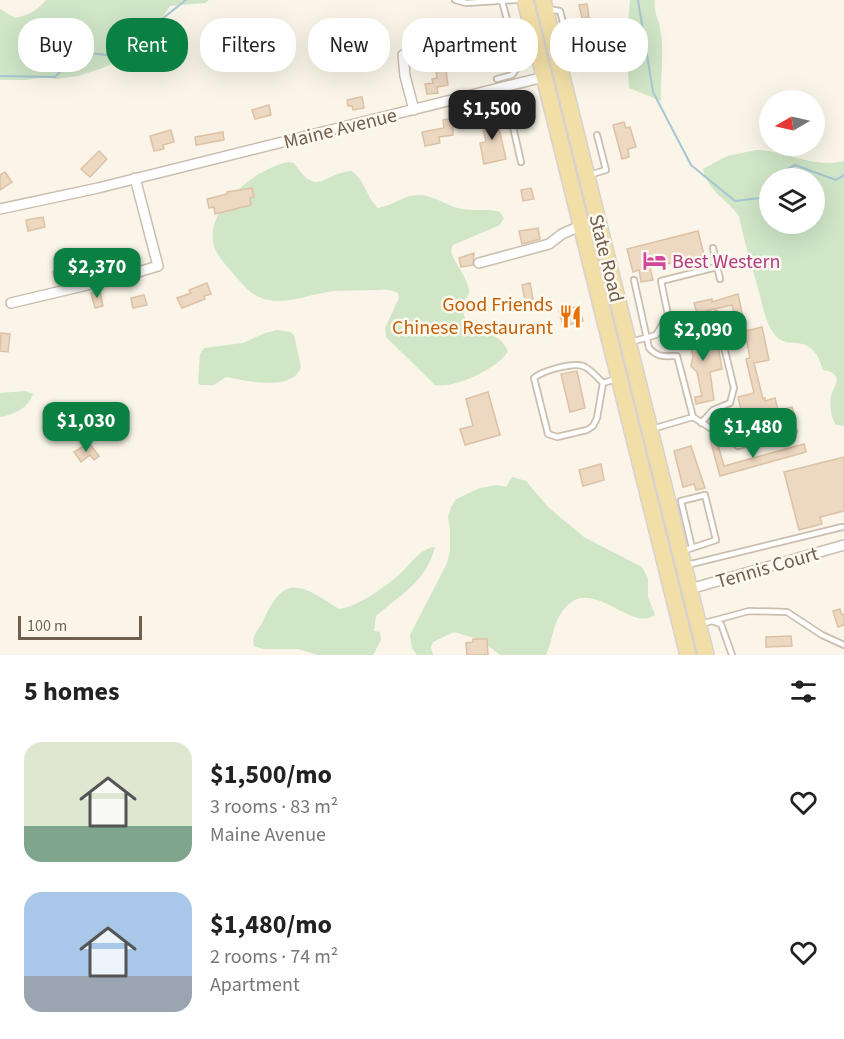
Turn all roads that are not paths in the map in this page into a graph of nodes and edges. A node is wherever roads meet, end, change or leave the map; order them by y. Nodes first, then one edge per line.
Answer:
1 (455, 0) edge
2 (516, 0) edge
3 (525, 0) edge
4 (484, 1) edge
5 (502, 1) edge
6 (544, 4) edge
7 (550, 28) edge
8 (405, 72) edge
9 (555, 72) edge
10 (561, 72) edge
11 (544, 78) junction
12 (497, 79) dead end
13 (504, 87) junction
14 (414, 110) junction
15 (597, 135) dead end
16 (521, 162) dead end
17 (586, 175) junction
18 (135, 178) junction
19 (0, 209) edge
20 (580, 226) junction
21 (713, 248) dead end
22 (479, 262) dead end
23 (717, 267) junction
24 (720, 279) dead end
25 (634, 280) dead end
26 (11, 303) dead end
27 (716, 314) dead end
28 (647, 338) junction
29 (628, 343) junction
30 (636, 374) junction
31 (619, 378) junction
32 (603, 383) junction
33 (693, 417) junction
34 (701, 423) junction
35 (650, 430) junction
36 (794, 431) dead end
37 (842, 527) dead end
38 (844, 545) edge
39 (686, 556) junction
40 (662, 557) junction
41 (690, 589) junction
42 (705, 623) junction
43 (844, 645) edge
44 (688, 655) edge
45 (706, 655) edge
46 (732, 655) edge

1 - 4 lane
2 - 5 lane
3 - 11 main road, State Road
4 - 5 lane
5 - 12 lane
6 - 7 main road, State Road
8 - 14 street
9 - 11 lane
10 - 17 main road, State Road
11 - 13 street, Maine Avenue
11 - 20 main road, State Road
13 - 14 street, Maine Avenue
13 - 16 lane
14 - 18 street, Maine Avenue
15 - 17 lane
17 - 29 main road, State Road
18 - 19 street, Maine Avenue
18 - 26 street
20 - 22 street
20 - 31 main road, State Road
21 - 23 lane
23 - 24 lane
23 - 28 lane
25 - 28 lane
27 - 34 lane
28 - 29 lane
28 - 33 lane
29 - 30 main road, State Road
30 - 31 street
30 - 35 main road, State Road
31 - 32 lane
31 - 40 main road, State Road
32 - 32 lane
33 - 34 lane
33 - 35 lane
34 - 36 lane
35 - 39 main road, State Road
37 - 39 lane
38 - 41 street, Tennis Court
39 - 39 lane
39 - 40 street
39 - 41 main road, State Road
40 - 44 main road, State Road
41 - 42 main road, State Road
42 - 43 lane
42 - 45 main road, State Road
42 - 46 lane

